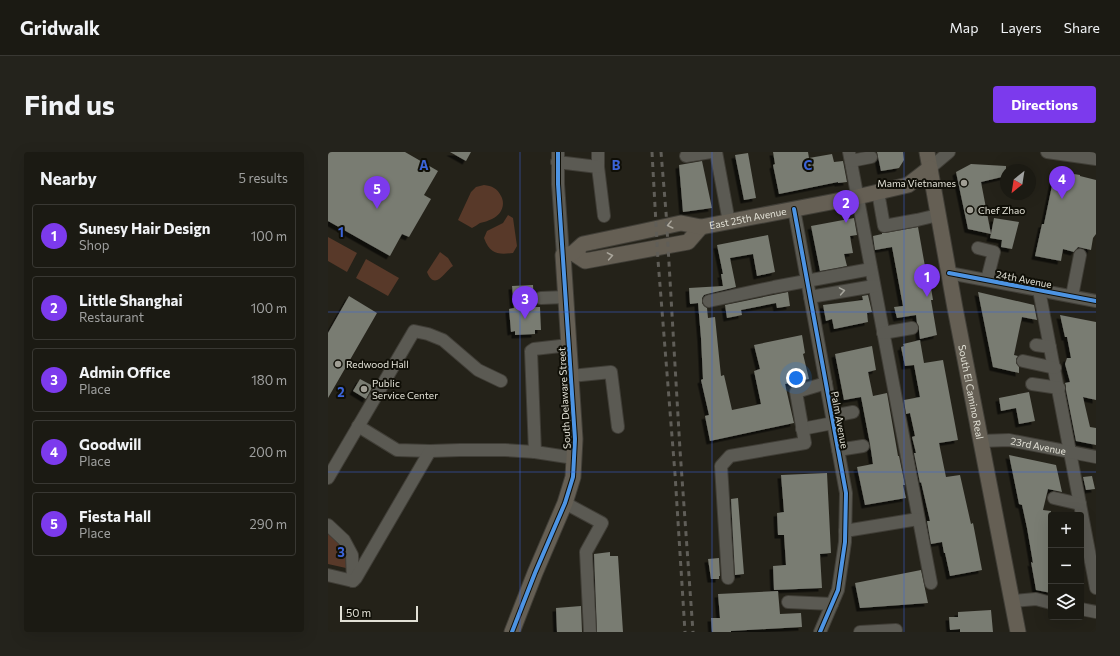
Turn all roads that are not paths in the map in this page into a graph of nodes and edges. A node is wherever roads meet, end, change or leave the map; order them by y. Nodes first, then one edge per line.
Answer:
1 (598, 152) edge
2 (711, 152) edge
3 (716, 152) edge
4 (926, 152) edge
5 (949, 152) edge
6 (1047, 152) edge
7 (686, 156) dead end
8 (850, 156) edge
9 (558, 157) edge
10 (871, 157) dead end
11 (1096, 158) edge
12 (598, 167) junction
13 (930, 168) junction
14 (878, 192) junction
15 (857, 196) junction
16 (794, 209) junction
17 (938, 215) junction
18 (604, 216) dead end
19 (729, 222) junction
20 (701, 227) junction
21 (978, 248) dead end
22 (568, 254) junction
23 (1080, 255) dead end
24 (871, 269) junction
25 (949, 273) junction
26 (987, 280) junction
27 (807, 281) junction
28 (874, 286) junction
29 (1040, 290) junction
30 (1072, 296) junction
31 (566, 297) junction
32 (810, 297) junction
33 (540, 298) dead end
34 (709, 301) dead end
35 (1096, 301) edge
36 (912, 328) dead end
37 (883, 333) junction
38 (1036, 344) dead end
39 (569, 345) junction
40 (1050, 347) junction
41 (1023, 360) dead end
42 (1055, 368) junction
43 (571, 376) junction
44 (501, 381) dead end
45 (826, 382) junction
46 (1032, 384) dead end
47 (1059, 388) junction
48 (853, 412) dead end
49 (832, 419) junction
50 (358, 426) junction
51 (618, 427) dead end
52 (802, 429) junction
53 (981, 441) junction
54 (863, 446) dead end
55 (838, 450) junction
56 (430, 451) junction
57 (1071, 451) junction
58 (535, 452) junction
59 (1096, 457) edge
60 (574, 458) junction
61 (328, 478) edge
62 (1054, 498) dead end
63 (565, 504) junction
64 (1080, 504) junction
65 (918, 519) junction
66 (328, 525) edge
67 (845, 531) junction
68 (1085, 551) edge
69 (328, 574) edge
70 (728, 578) dead end
71 (353, 581) junction
72 (931, 584) dead end
73 (1096, 588) edge
74 (1012, 601) junction
75 (788, 602) dead end
76 (1048, 602) edge
77 (832, 604) junction
78 (1084, 610) edge
79 (1096, 612) edge
80 (896, 630) dead end
81 (512, 632) edge
82 (590, 632) edge
83 (820, 632) edge
84 (860, 632) edge
85 (1018, 632) edge

1 - 12 street
2 - 7 street
3 - 19 street
4 - 13 main road, South El Camino Real
5 - 13 street
6 - 11 street
8 - 10 street
8 - 15 street
9 - 12 street
9 - 22 street, South Delaware Street
12 - 18 street
13 - 14 main road, East 25th Avenue
13 - 17 main road, South El Camino Real
14 - 15 main road, East 25th Avenue
14 - 17 street
15 - 16 main road, East 25th Avenue
15 - 24 street
16 - 19 main road, East 25th Avenue
16 - 27 street, Palm Avenue
17 - 25 main road, South El Camino Real
19 - 20 main road, East 25th Avenue
20 -> 22 main road, East 25th Avenue
22 -> 20 main road, East 25th Avenue
21 - 26 street
22 - 31 main road, South Delaware Street
23 - 30 street
24 - 27 street
24 - 28 street
25 - 26 street, 24th Avenue
25 - 53 main road, South El Camino Real
26 - 29 street, 24th Avenue
27 - 32 street, Palm Avenue
27 - 34 street
32 -> 28 street
28 - 37 street
29 - 30 street, 24th Avenue
29 - 40 street
30 - 35 street, 24th Avenue
31 - 33 street
31 - 39 main road, South Delaware Street
32 - 45 street, Palm Avenue
36 - 37 street
37 - 65 street
38 - 40 street
39 - 43 main road, South Delaware Street
39 - 58 street
40 - 42 street
41 - 42 street
42 - 47 street
43 - 51 street
43 - 60 main road, South Delaware Street
44 - 50 street
45 - 49 street, Palm Avenue
45 - 52 street
46 - 47 street
47 - 57 street
48 - 49 street
49 - 52 street
49 - 55 street, Palm Avenue
50 - 56 street
50 - 61 street
52 - 70 street
53 - 57 street, 23rd Avenue
53 - 74 main road, South El Camino Real
54 - 55 street
55 - 67 street, Palm Avenue
56 - 58 street
56 - 71 street
57 - 59 street, 23rd Avenue
57 - 64 street
58 - 60 street
60 - 63 main road, South Delaware Street
62 - 64 street
63 - 81 main road, South Delaware Street
63 - 82 street
64 - 68 street
65 - 67 street
65 - 72 street
66 - 71 street
67 - 77 street, Palm Avenue
68 - 73 street
69 - 71 street
74 - 76 street
74 - 85 main road, South El Camino Real
75 - 77 street
77 - 83 street, Palm Avenue
78 - 79 street
80 - 84 street

